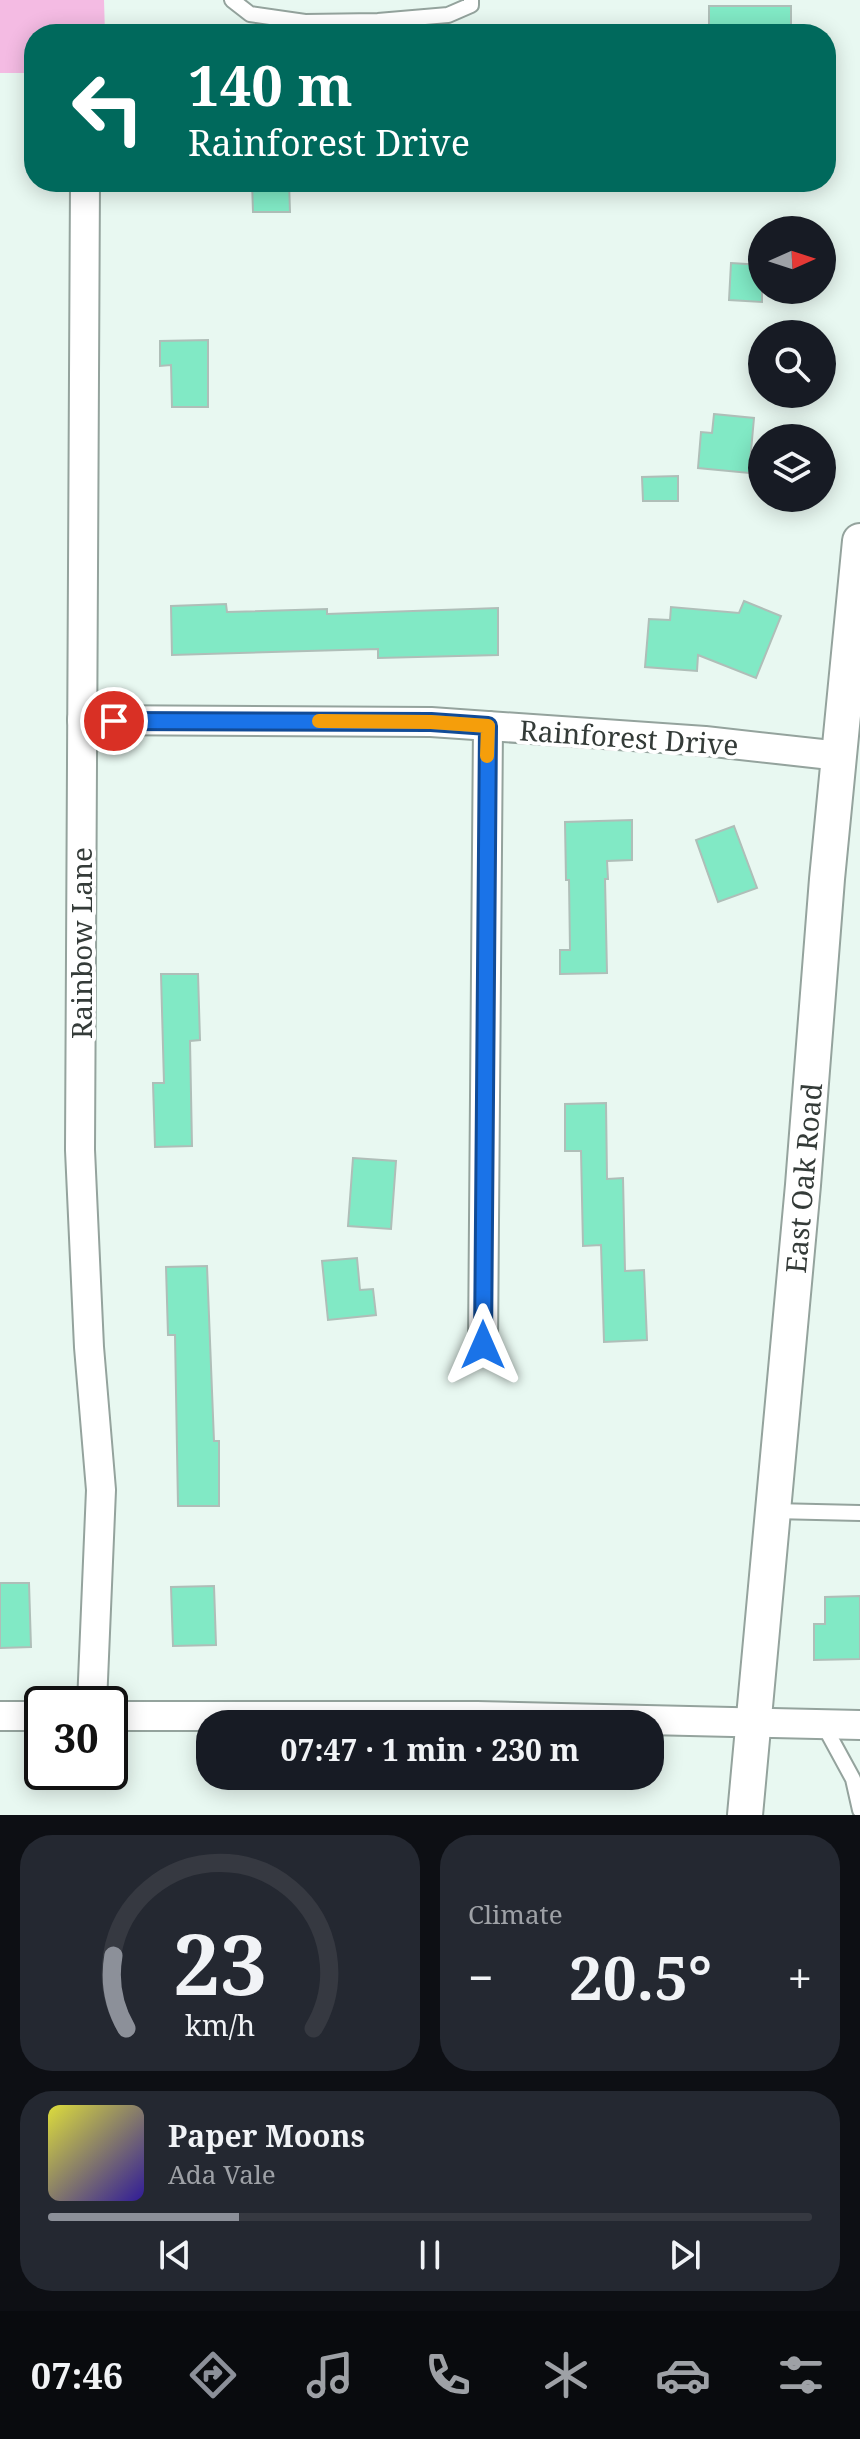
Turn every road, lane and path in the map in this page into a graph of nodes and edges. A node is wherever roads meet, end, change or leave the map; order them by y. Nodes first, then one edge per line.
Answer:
1 (232, 0) edge
2 (471, 0) edge
3 (85, 192) edge
4 (860, 541) edge
5 (82, 720) junction
6 (488, 726) junction
7 (840, 756) junction
8 (483, 1345) dead end
9 (773, 1511) junction
10 (860, 1513) edge
11 (93, 1686) edge
12 (0, 1716) edge
13 (24, 1716) edge
14 (128, 1716) edge
15 (753, 1722) junction
16 (823, 1724) junction
17 (860, 1725) edge
18 (860, 1810) edge
19 (745, 1815) edge

1 - 2 lane
3 - 5 street, Rainbow Lane
4 - 7 street, East Oak Road
5 - 6 street, Rainforest Drive
5 - 11 street, Rainbow Lane
6 - 7 street, Rainforest Drive
6 - 8 street
7 - 9 street, East Oak Road
9 - 10 lane
9 - 15 street, East Oak Road
12 - 13 street
14 - 15 street
15 - 16 street
15 - 19 street, East Oak Road
16 - 17 street
16 - 18 lane

